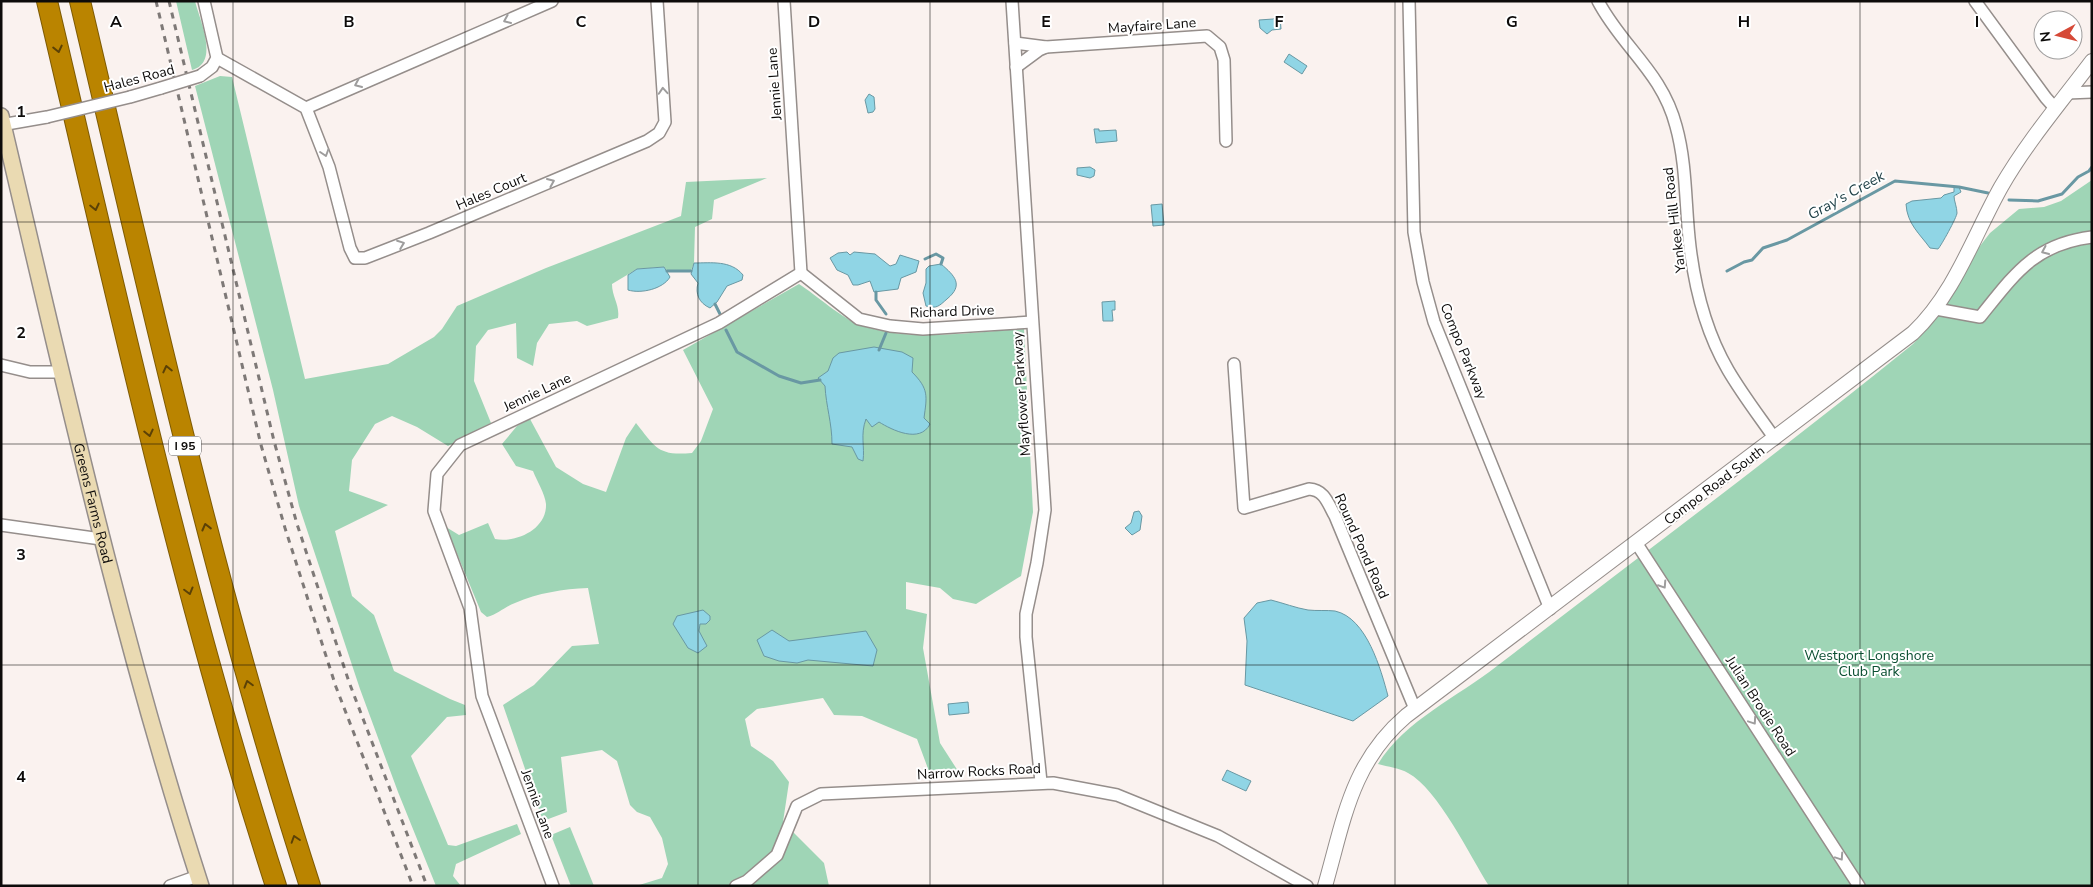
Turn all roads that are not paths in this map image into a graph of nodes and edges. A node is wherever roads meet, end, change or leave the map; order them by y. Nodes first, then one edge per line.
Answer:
1 (47, 1) edge
2 (80, 1) edge
3 (204, 1) edge
4 (552, 1) edge
5 (657, 1) edge
6 (784, 1) edge
7 (1012, 1) edge
8 (1409, 1) edge
9 (1598, 1) edge
10 (1974, 1) edge
11 (1014, 43) junction
12 (1046, 47) junction
13 (217, 58) junction
14 (2092, 61) edge
15 (1016, 67) junction
16 (2092, 92) edge
17 (2067, 94) junction
18 (306, 108) junction
19 (2055, 108) junction
20 (2, 122) edge
21 (1226, 141) dead end
22 (2092, 237) edge
23 (801, 273) junction
24 (1936, 309) junction
25 (1032, 322) junction
26 (1234, 364) dead end
27 (1, 365) edge
28 (61, 372) junction
29 (1774, 439) junction
30 (1, 525) edge
31 (102, 540) junction
32 (1637, 544) junction
33 (1550, 609) junction
34 (1415, 709) junction
35 (1041, 782) junction
36 (200, 881) edge
37 (170, 886) edge
38 (276, 886) edge
39 (310, 886) edge
40 (553, 886) edge
41 (736, 886) edge
42 (1307, 886) edge
43 (1325, 886) edge
44 (1859, 886) edge

1 -> 38 highway, I 95
39 -> 2 highway, I 95
3 - 13 street
4 -> 18 street
18 -> 5 street, Hales Court
6 - 23 street, Jennie Lane
7 - 11 street, Mayflower Parkway
8 - 33 street, Compo Parkway
9 - 29 street, Yankee Hill Road
10 - 19 street
11 - 12 street, Mayfaire Lane
11 - 15 street, Mayflower Parkway
12 - 15 street, Mayfaire Lane
12 - 21 street, Mayfaire Lane
13 - 18 street
13 - 20 street, Hales Road, bridge
14 - 17 street, Compo Road South
15 - 25 street, Mayflower Parkway
16 - 17 street
17 - 19 street, Compo Road South
19 - 24 street, Compo Road South
20 - 28 main road, Greens Farms Road
22 -> 24 street
23 - 25 street, Richard Drive
23 - 40 street, Jennie Lane
24 - 29 street, Compo Road South
25 - 35 street, Mayflower Parkway
26 - 34 street, Round Pond Road
27 - 28 street
28 - 31 main road, Greens Farms Road
29 - 32 street, Compo Road South
30 - 31 street
31 - 36 main road, Greens Farms Road
32 - 33 street, Compo Road South
32 -> 44 street, Julian Brodie Road
33 - 34 street, Compo Road South
34 - 43 street, Compo Road South
35 - 41 street, Narrow Rocks Road
35 - 42 street, Narrow Rocks Road
36 - 37 street

